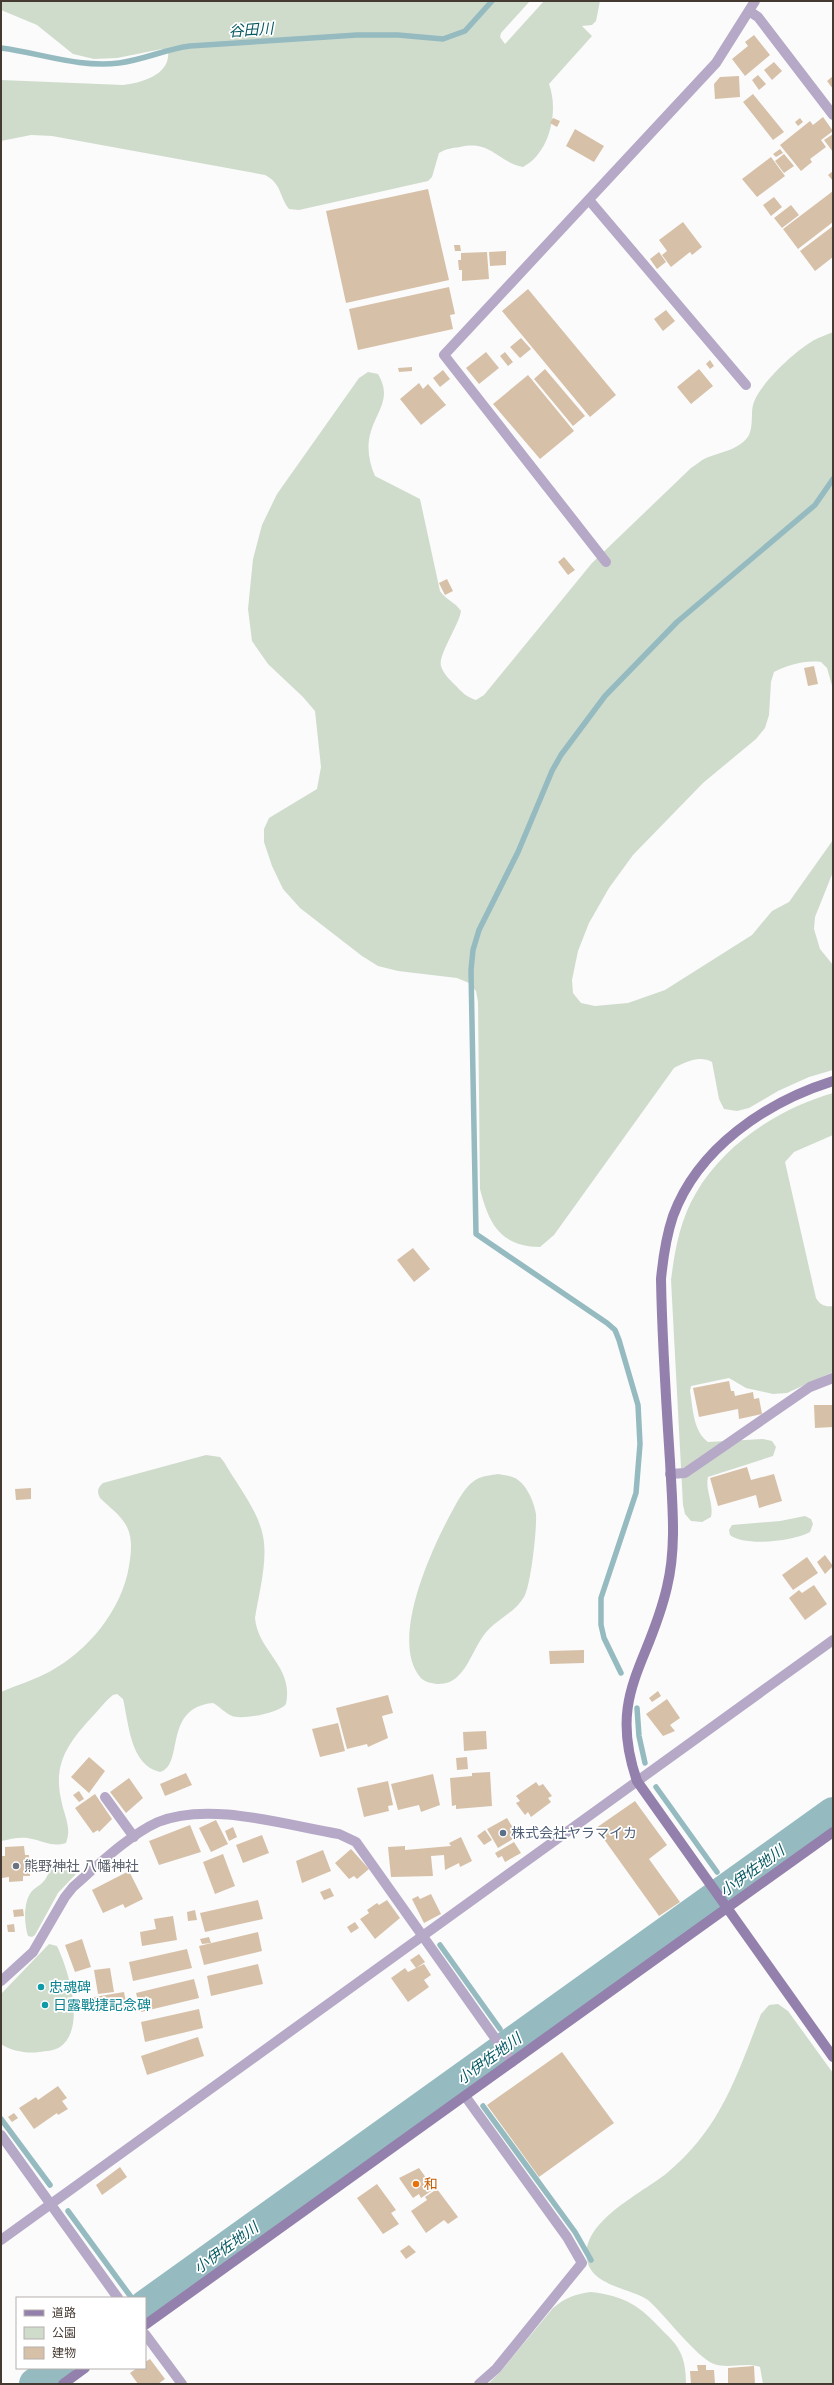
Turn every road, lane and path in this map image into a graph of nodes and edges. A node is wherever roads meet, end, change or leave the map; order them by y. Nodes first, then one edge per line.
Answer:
1 (756, 1) edge
2 (749, 11) junction
3 (833, 115) edge
4 (589, 200) junction
5 (746, 385) dead end
6 (606, 562) dead end
7 (833, 1081) edge
8 (833, 1378) edge
9 (670, 1474) junction
10 (833, 1640) edge
11 (637, 1781) junction
12 (105, 1797) dead end
13 (833, 1832) edge
14 (134, 1837) junction
15 (727, 1909) junction
16 (422, 1938) junction
17 (1, 1981) edge
18 (833, 2057) edge
19 (510, 2059) junction
20 (464, 2096) junction
21 (1, 2135) edge
22 (51, 2204) junction
23 (1, 2240) edge
24 (117, 2297) edge
25 (146, 2324) edge
26 (146, 2335) edge
27 (85, 2369) edge
28 (63, 2384) edge
29 (182, 2384) edge
30 (479, 2384) edge

1 - 2 street
2 - 3 street
2 - 4 street
4 - 5 street
4 - 6 street
7 - 9 street
8 - 9 street
9 - 11 street
10 - 11 street
11 - 15 street
11 - 16 street
12 - 14 street
13 - 15 street
14 - 16 street
14 - 17 street
15 - 18 street
15 - 19 street
16 - 19 street
16 - 22 street
19 - 20 street
20 - 25 street
20 - 30 street
21 - 22 street
22 - 23 street
22 - 24 street
26 - 29 street
27 - 28 street

